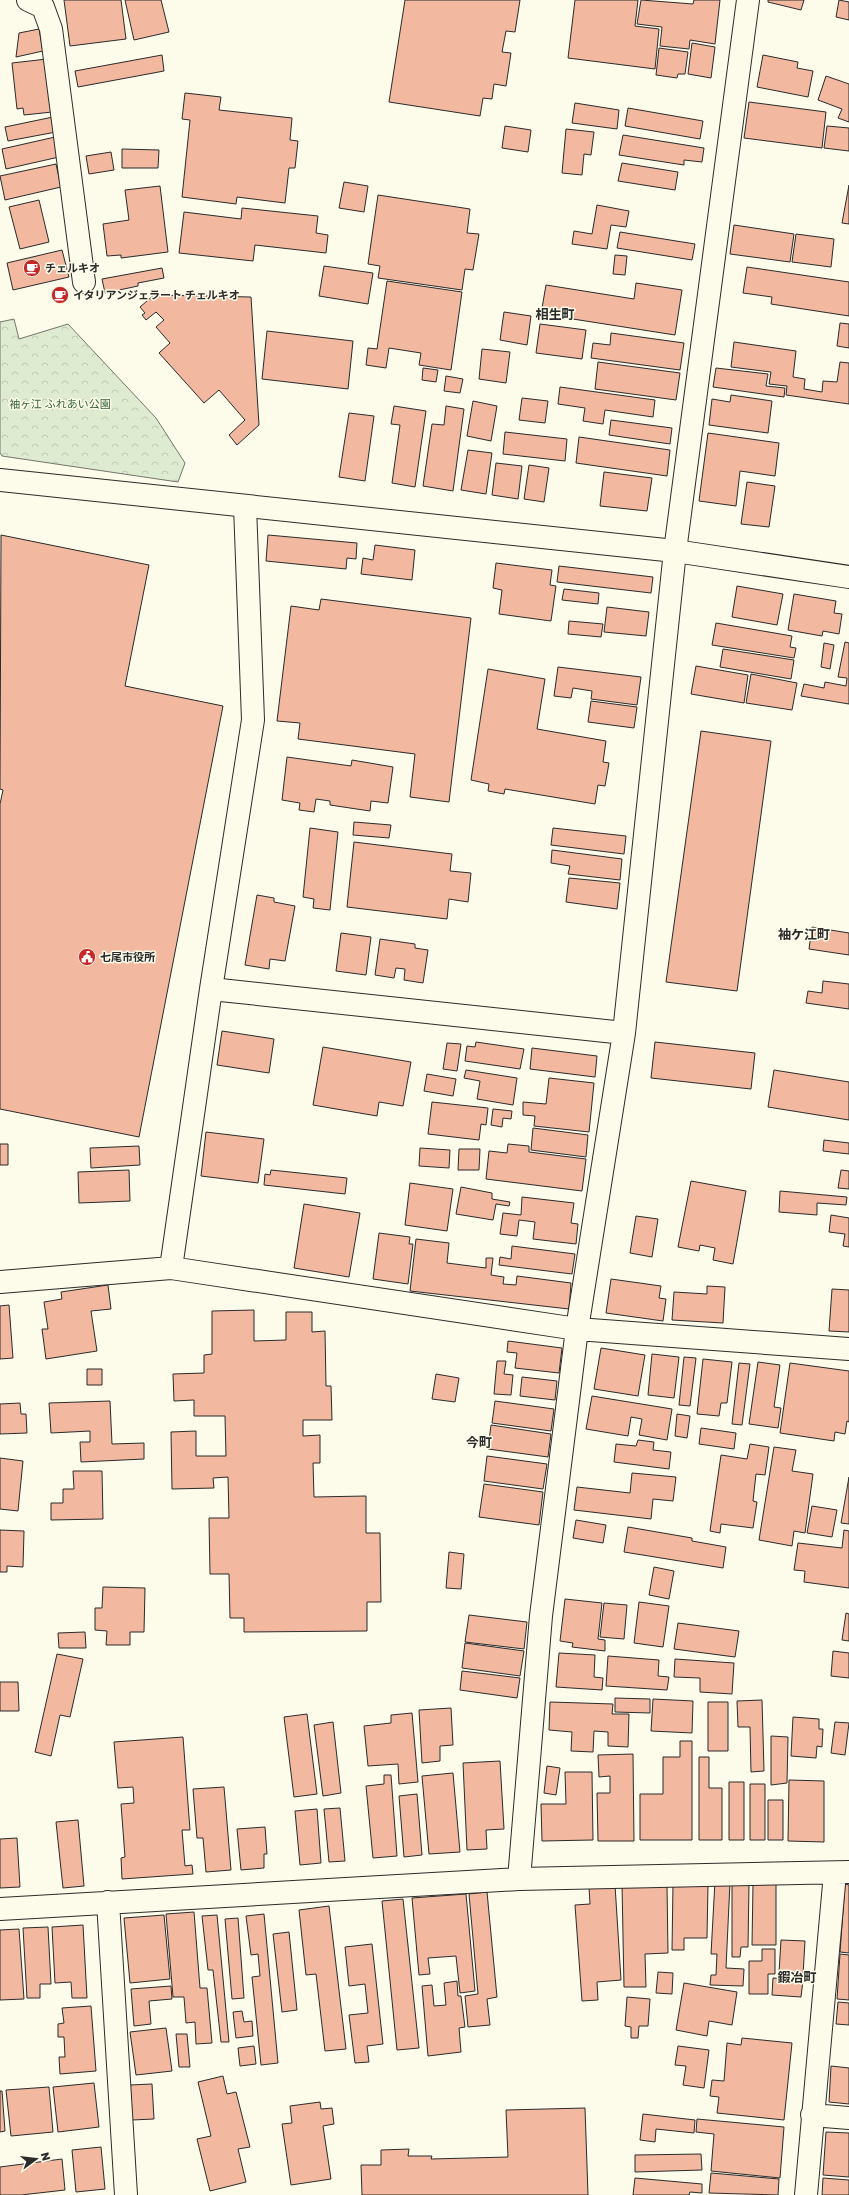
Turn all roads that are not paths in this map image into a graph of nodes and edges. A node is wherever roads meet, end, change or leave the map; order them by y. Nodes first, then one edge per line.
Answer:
1 (28, 0) edge
2 (748, 0) edge
3 (84, 282) dead end
4 (0, 480) edge
5 (245, 506) junction
6 (675, 551) junction
7 (849, 577) edge
8 (211, 989) junction
9 (624, 1033) junction
10 (171, 1268) junction
11 (0, 1282) edge
12 (577, 1330) junction
13 (849, 1349) edge
14 (842, 1873) edge
15 (519, 1879) junction
16 (108, 1902) junction
17 (0, 1909) edge
18 (812, 2116) junction
19 (849, 2118) edge
20 (126, 2195) edge
21 (806, 2195) edge

1 - 3 street
2 - 6 street
4 - 5 street
5 - 6 street
5 - 8 street
6 - 7 street
6 - 9 street
8 - 9 street
8 - 10 street
9 - 12 street
10 - 11 street
10 - 12 street
12 - 13 street
12 - 15 street
14 - 15 street
14 - 18 street
15 - 16 street
16 - 17 street
16 - 20 street
18 - 19 street
18 - 21 street

